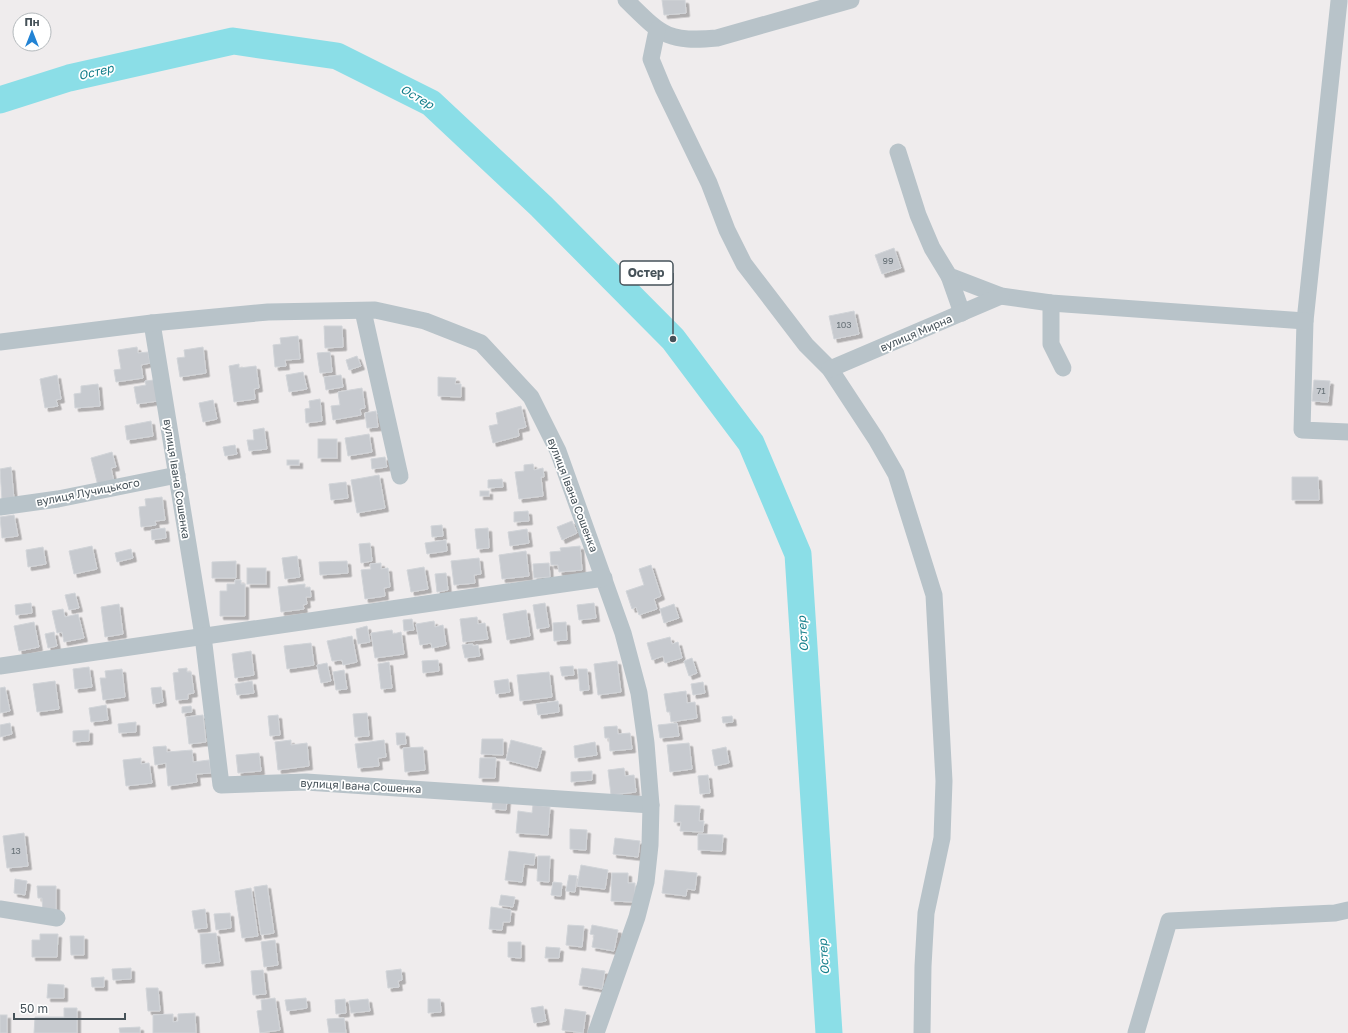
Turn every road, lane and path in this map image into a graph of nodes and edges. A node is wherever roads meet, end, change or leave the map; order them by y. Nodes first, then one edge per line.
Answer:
1 (626, 0) edge
2 (851, 0) edge
3 (1341, 2) edge
4 (657, 30) junction
5 (898, 152) dead end
6 (949, 276) junction
7 (1001, 296) junction
8 (1051, 303) junction
9 (363, 311) junction
10 (962, 313) junction
11 (1305, 321) junction
12 (152, 323) junction
13 (0, 342) edge
14 (1063, 368) dead end
15 (830, 369) junction
16 (1348, 432) edge
17 (177, 475) junction
18 (400, 476) dead end
19 (0, 507) edge
20 (604, 578) junction
21 (203, 636) junction
22 (0, 666) edge
23 (650, 805) junction
24 (0, 909) edge
25 (1348, 910) edge
26 (57, 918) dead end
27 (596, 1033) edge
28 (922, 1033) edge
29 (1136, 1033) edge

1 - 4 street
2 - 4 street
3 - 11 street
4 - 15 street
5 - 6 street
6 - 7 street
6 - 10 street
7 - 8 street
7 - 10 street, вулиця Мирна
8 - 11 street
8 - 14 street
9 - 12 street, вулиця Івана Сошенка
9 - 18 street
9 - 20 street, вулиця Івана Сошенка
10 - 15 street, вулиця Мирна
11 - 16 street
12 - 13 street, вулиця Івана Сошенка
12 - 17 street, вулиця Івана Сошенка
15 - 28 street
17 - 19 street, вулиця Лучицького
17 - 21 street, вулиця Івана Сошенка
20 - 21 street
20 - 23 street, вулиця Івана Сошенка
21 - 22 street
21 - 23 street, вулиця Івана Сошенка
23 - 27 street, вулиця Івана Сошенка
24 - 26 street
25 - 29 street

